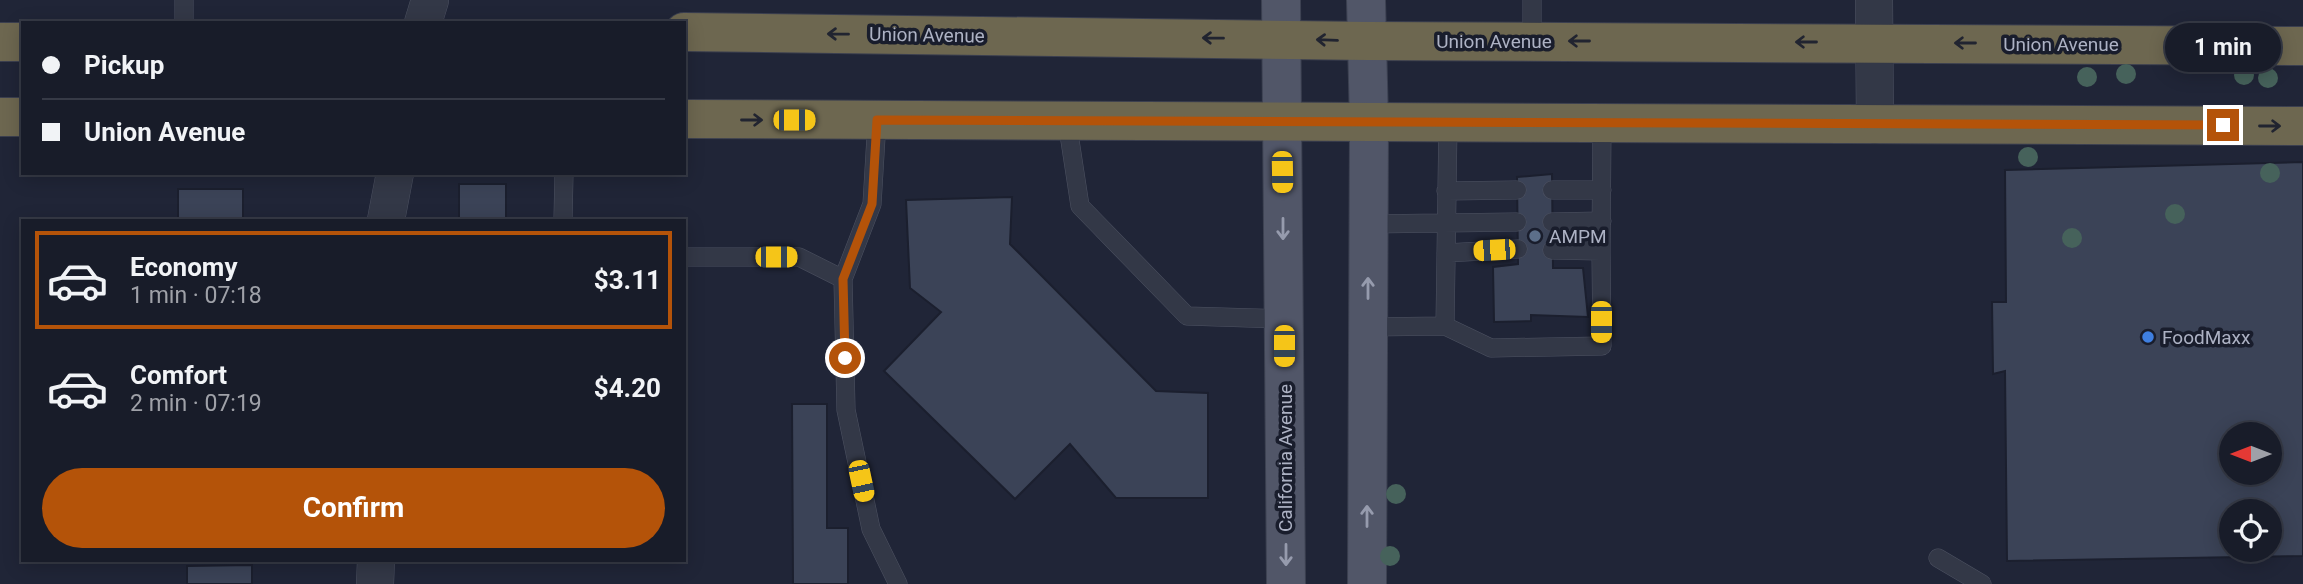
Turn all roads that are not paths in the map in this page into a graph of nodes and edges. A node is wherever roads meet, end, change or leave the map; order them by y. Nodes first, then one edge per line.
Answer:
1 (184, 0) edge
2 (430, 0) edge
3 (1281, 0) edge
4 (1366, 0) edge
5 (1532, 0) edge
6 (1874, 0) edge
7 (184, 21) edge
8 (424, 21) edge
9 (686, 32) edge
10 (1281, 39) junction
11 (1367, 41) junction
12 (1532, 41) junction
13 (0, 42) edge
14 (21, 42) edge
15 (1874, 42) junction
16 (2303, 46) edge
17 (0, 117) edge
18 (21, 117) edge
19 (686, 119) edge
20 (877, 120) junction
21 (1068, 121) junction
22 (1282, 122) junction
23 (1369, 123) junction
24 (1448, 123) junction
25 (1602, 123) junction
26 (1875, 125) junction
27 (2303, 126) edge
28 (395, 175) edge
29 (564, 175) edge
30 (1517, 190) dead end
31 (1552, 190) dead end
32 (1602, 190) junction
33 (1446, 191) junction
34 (386, 219) edge
35 (563, 219) edge
36 (1602, 221) junction
37 (1517, 222) dead end
38 (1552, 222) dead end
39 (1368, 224) junction
40 (1446, 224) junction
41 (1518, 249) dead end
42 (1552, 250) dead end
43 (1601, 251) junction
44 (1446, 253) junction
45 (686, 257) edge
46 (843, 279) junction
47 (1284, 319) junction
48 (1445, 326) junction
49 (1368, 327) junction
50 (1938, 558) dead end
51 (376, 562) edge
52 (375, 584) edge
53 (898, 584) edge
54 (1286, 584) edge
55 (1367, 584) edge
56 (1982, 584) edge

1 - 7 lane
2 - 8 street
3 - 10 main road, California Avenue
4 - 11 main road
5 - 12 lane
6 - 15 street
10 -> 9 highway, Union Avenue
11 -> 10 highway, Union Avenue
10 - 22 main road, California Avenue
11 - 12 highway, Union Avenue
11 - 23 main road
15 -> 12 highway, Union Avenue
13 - 14 highway
16 -> 15 highway, Union Avenue
15 - 26 street
17 - 18 highway
19 -> 20 highway
20 - 21 highway
20 - 46 lane
21 - 22 highway
21 - 47 lane
22 - 23 highway
22 -> 47 main road, California Avenue
23 - 24 highway
23 - 39 main road
24 - 25 highway
24 - 33 lane
25 - 26 highway
25 - 32 lane
26 -> 27 highway
28 - 34 street
29 - 35 lane
30 - 33 lane
31 - 32 lane
32 - 36 lane
33 - 40 lane
36 - 38 lane
36 - 43 lane
37 - 40 lane
39 - 40 lane
49 -> 39 main road
40 - 44 lane
41 - 44 lane
42 - 43 lane
43 - 48 lane
44 - 48 lane
45 - 46 lane
46 - 53 lane
47 -> 54 main road, California Avenue
48 - 49 lane
55 -> 49 main road
50 - 56 lane
51 - 52 street

